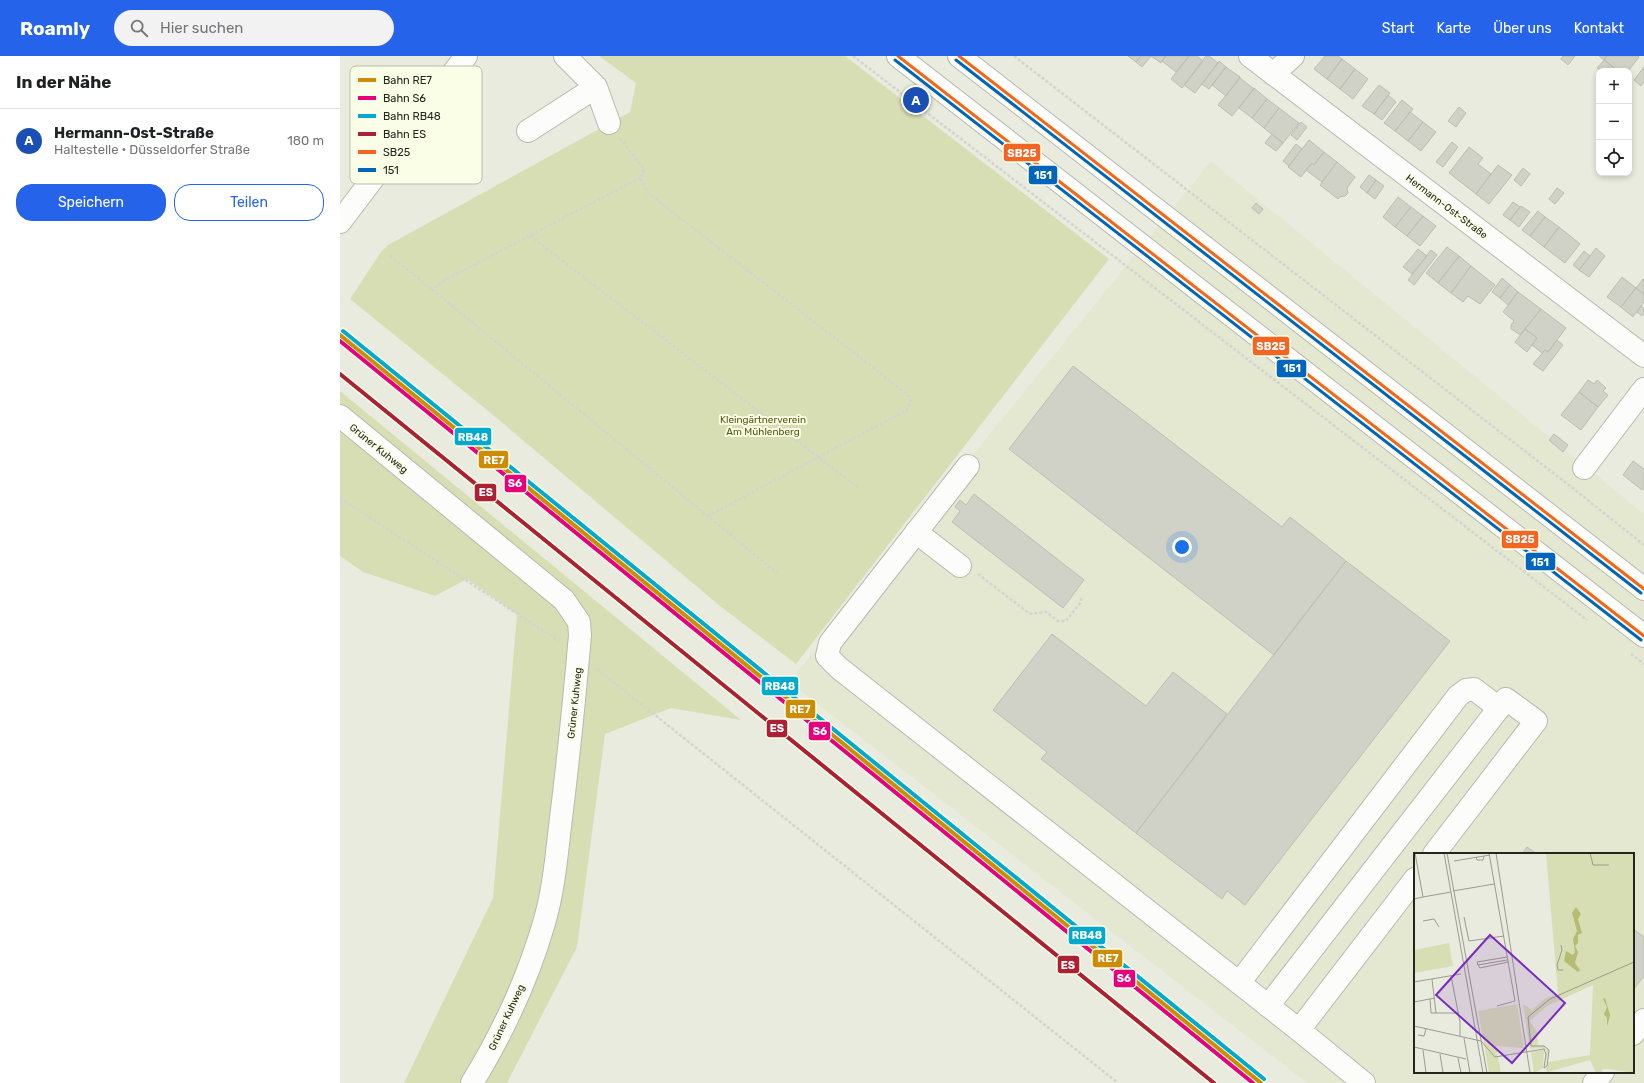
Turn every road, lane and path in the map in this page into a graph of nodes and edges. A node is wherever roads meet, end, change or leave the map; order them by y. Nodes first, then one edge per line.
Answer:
1 (466, 56) edge
2 (565, 56) edge
3 (854, 56) edge
4 (898, 56) edge
5 (959, 56) edge
6 (1014, 56) edge
7 (1250, 56) edge
8 (1293, 56) edge
9 (458, 66) edge
10 (1273, 74) junction
11 (886, 75) dead end
12 (882, 79) junction
13 (596, 87) junction
14 (609, 123) joint
15 (528, 131) dead end
16 (640, 178) junction
17 (369, 184) edge
18 (340, 222) edge
19 (530, 236) junction
20 (390, 256) dead end
21 (433, 290) junction
22 (1644, 356) edge
23 (1644, 390) edge
24 (340, 416) edge
25 (819, 457) junction
26 (968, 466) dead end
27 (1584, 468) dead end
28 (860, 489) dead end
29 (340, 498) edge
30 (708, 516) junction
31 (916, 532) junction
32 (1644, 545) edge
33 (960, 566) joint
34 (777, 573) dead end
35 (1644, 588) edge
36 (1081, 596) dead end
37 (1587, 620) dead end
38 (1644, 636) edge
39 (1625, 649) dead end
40 (579, 654) junction
41 (1644, 664) edge
42 (1499, 708) junction
43 (1435, 853) edge
44 (1414, 880) edge
45 (1239, 983) junction
46 (1268, 1006) junction
47 (1644, 1020) edge
48 (1299, 1030) junction
49 (1634, 1033) edge
50 (1602, 1073) edge
51 (472, 1083) edge
52 (1118, 1083) edge
53 (1364, 1083) edge
54 (1594, 1083) edge

1 - 9 main road
2 - 13 main road
3 - 12 path
4 - 38 main road
5 - 35 main road
6 - 32 path
7 - 10 main road, Hermann-Ost-Straße
8 - 10 main road
10 - 22 main road, Hermann-Ost-Straße
11 - 12 path
12 - 37 path
13 - 14 main road
13 - 15 main road
14 - 16 path
16 - 19 path
16 - 25 path
17 - 18 main road
19 - 21 path
19 - 25 path
20 - 21 path
21 - 30 path
23 - 27 main road
24 - 40 main road, Grüner Kuhweg
25 - 28 path
25 - 30 path
26 - 31 main road
29 - 40 path
30 - 34 path
31 - 33 main road
31 - 45 main road
33 - 36 path
39 - 41 path
40 - 51 main road, Grüner Kuhweg
40 - 52 path
42 - 43 main road
42 - 45 main road
42 - 46 main road
44 - 48 main road
45 - 46 main road
46 - 48 main road
47 - 49 main road
48 - 53 main road
50 - 54 main road

